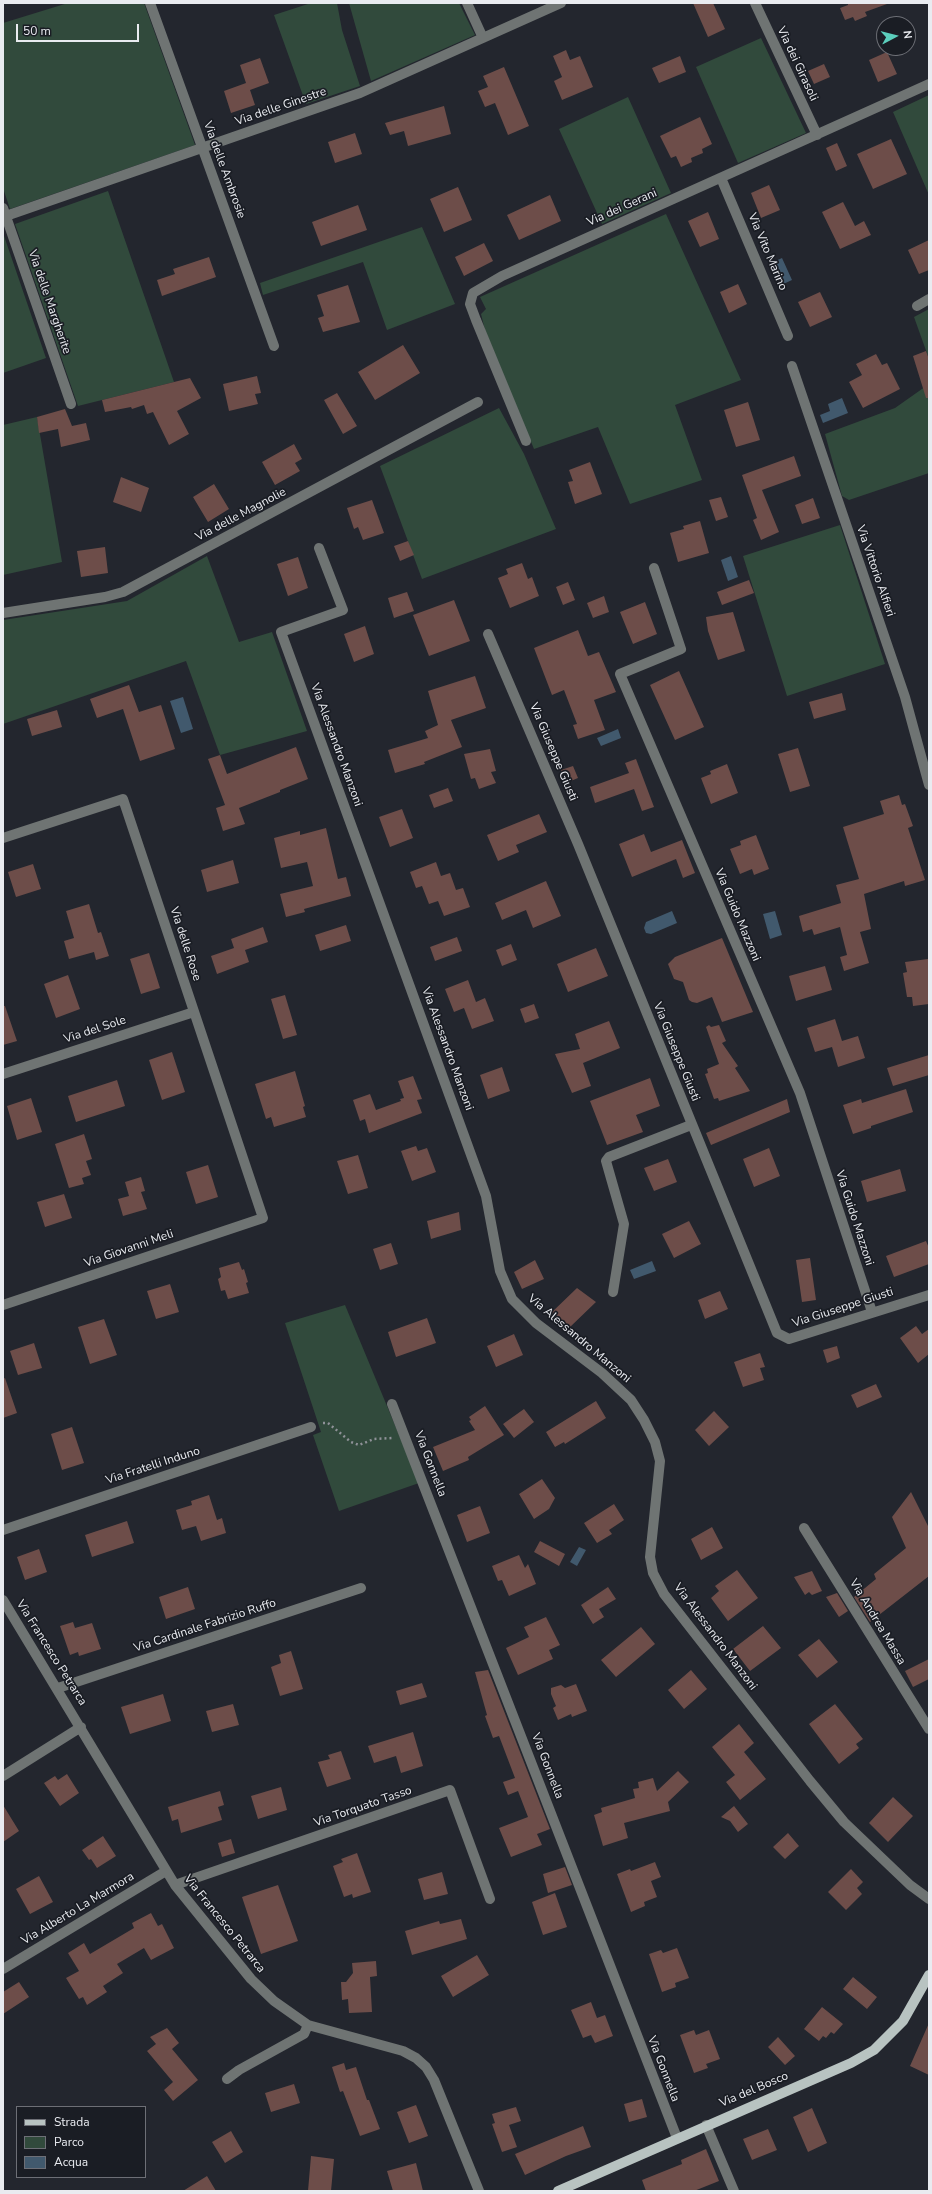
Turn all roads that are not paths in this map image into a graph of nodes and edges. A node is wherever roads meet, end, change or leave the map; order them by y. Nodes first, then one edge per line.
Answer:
1 (150, 3) edge
2 (467, 3) edge
3 (561, 3) edge
4 (755, 3) edge
5 (483, 38) junction
6 (929, 84) edge
7 (817, 135) junction
8 (202, 148) junction
9 (721, 178) junction
10 (4, 214) edge
11 (929, 299) edge
12 (918, 306) dead end
13 (788, 336) dead end
14 (274, 346) dead end
15 (792, 366) dead end
16 (478, 402) dead end
17 (71, 404) dead end
18 (526, 441) dead end
19 (319, 548) dead end
20 (654, 568) dead end
21 (3, 613) edge
22 (488, 634) dead end
23 (929, 785) edge
24 (3, 838) edge
25 (194, 1012) junction
26 (3, 1074) edge
27 (691, 1125) junction
28 (263, 1218) joint
29 (613, 1292) dead end
30 (929, 1295) edge
31 (3, 1305) edge
32 (872, 1312) junction
33 (392, 1404) dead end
34 (311, 1427) road end
35 (804, 1528) dead end
36 (3, 1530) edge
37 (361, 1588) dead end
38 (3, 1600) edge
39 (58, 1688) junction
40 (81, 1727) junction
41 (929, 1729) edge
42 (3, 1776) edge
43 (166, 1871) junction
44 (175, 1885) junction
45 (929, 1899) edge
46 (490, 1900) dead end
47 (3, 1969) edge
48 (929, 1975) edge
49 (308, 2025) junction
50 (226, 2079) dead end
51 (706, 2125) junction
52 (677, 2138) junction
53 (480, 2191) edge
54 (558, 2191) edge
55 (734, 2191) edge

1 - 8 street, Via delle Ambrosie
2 - 5 street
3 - 5 street, Via delle Ginestre
4 - 7 street, Via dei Girasoli
5 - 8 street, Via delle Ginestre
6 - 7 street, Via dei Gerani
7 - 9 street, Via dei Gerani
8 - 10 street, Via delle Ginestre
8 - 14 street, Via delle Ambrosie
9 - 13 street, Via Vito Marino
9 - 18 street, Via dei Gerani
10 - 17 street, Via delle Margherite
11 - 12 street
15 - 23 street, Via Vittorio Alfieri
16 - 21 street, Via delle Magnolie
19 - 45 street, Via Alessandro Manzoni
20 - 32 street, Via Guido Mazzoni
22 - 27 street, Via Giuseppe Giusti
24 - 25 street, Via delle Rose
25 - 26 street, Via del Sole
25 - 28 street, Via delle Rose
27 - 29 street
27 - 32 street, Via Giuseppe Giusti
28 - 31 street, Via Giovanni Meli
30 - 32 street, Via Giuseppe Giusti
33 - 52 street, Via Gonnella
34 - 36 street, Via Fratelli Induno
35 - 41 street, Via Andrea Massa
37 - 39 street, Via Cardinale Fabrizio Ruffo
38 - 39 street, Via Francesco Petrarca
39 - 40 street, Via Francesco Petrarca
40 - 42 street
40 - 43 street, Via Francesco Petrarca
43 - 44 street, Via Francesco Petrarca
43 - 47 street, Via Alberto La Marmora
44 - 46 street, Via Torquato Tasso
44 - 49 street, Via Francesco Petrarca
48 - 51 main road, Via del Bosco
49 - 50 street
49 - 53 street, Via Francesco Petrarca
51 - 52 main road, Via del Bosco
51 - 55 street
52 - 54 main road, Via del Bosco

